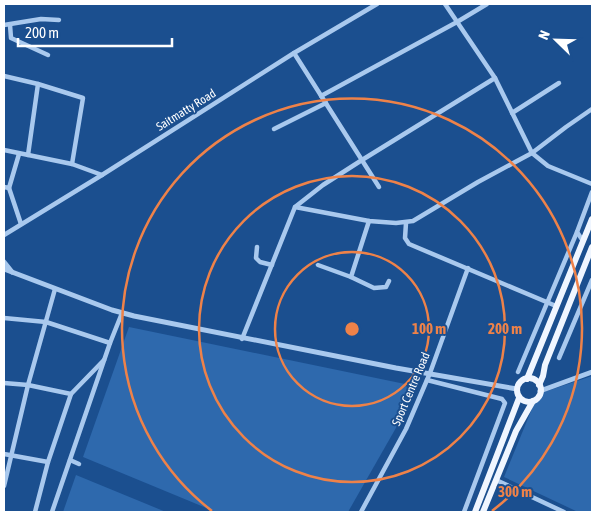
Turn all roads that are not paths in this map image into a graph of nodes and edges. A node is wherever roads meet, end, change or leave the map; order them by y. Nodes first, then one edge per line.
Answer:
1 (377, 4) edge
2 (445, 4) edge
3 (486, 4) edge
4 (59, 20) dead end
5 (457, 22) junction
6 (4, 25) edge
7 (10, 25) junction
8 (294, 53) junction
9 (48, 55) dead end
10 (4, 76) edge
11 (495, 78) junction
12 (560, 83) dead end
13 (38, 84) junction
14 (321, 96) junction
15 (326, 103) junction
16 (592, 109) edge
17 (512, 113) junction
18 (274, 129) dead end
19 (4, 150) edge
20 (532, 153) junction
21 (19, 154) junction
22 (28, 155) junction
23 (362, 160) junction
24 (72, 164) junction
25 (102, 175) junction
26 (592, 184) edge
27 (379, 186) dead end
28 (6, 188) edge
29 (592, 192) edge
30 (295, 207) junction
31 (592, 219) edge
32 (369, 221) junction
33 (406, 222) junction
34 (21, 224) junction
35 (577, 232) junction
36 (4, 236) edge
37 (583, 241) junction
38 (592, 247) edge
39 (257, 248) dead end
40 (590, 259) edge
41 (4, 262) edge
42 (272, 265) junction
43 (318, 266) dead end
44 (468, 268) junction
45 (4, 270) edge
46 (12, 273) junction
47 (351, 277) junction
48 (592, 280) edge
49 (389, 281) dead end
50 (55, 289) junction
51 (547, 302) junction
52 (556, 306) junction
53 (122, 313) junction
54 (4, 318) edge
55 (46, 322) junction
56 (242, 339) junction
57 (110, 343) junction
58 (559, 358) dead end
59 (104, 359) junction
60 (518, 372) dead end
61 (592, 372) edge
62 (430, 373) junction
63 (527, 379) junction
64 (427, 380) junction
65 (4, 383) edge
66 (28, 385) junction
67 (540, 388) junction
68 (517, 389) junction
69 (71, 394) junction
70 (519, 398) junction
71 (533, 401) junction
72 (4, 454) edge
73 (11, 455) junction
74 (70, 460) junction
75 (48, 462) junction
76 (79, 464) dead end
77 (496, 480) junction
78 (4, 486) edge
79 (36, 512) edge
80 (52, 512) edge
81 (361, 512) edge
82 (464, 512) edge
83 (475, 512) edge
84 (483, 512) edge
85 (564, 512) edge

1 - 8 street, Saitmatty Road
2 - 5 street
3 - 5 street
4 - 7 street
5 - 11 street
5 - 14 street
6 - 7 street
7 - 9 street
8 - 14 street
8 - 25 street, Saitmatty Road
10 - 13 street
11 - 17 street
11 - 23 street
12 - 17 street
13 - 22 street
13 - 24 street
14 - 15 street
15 - 18 street
15 - 23 street
16 - 20 street
17 - 20 street
19 - 21 street
20 - 26 street
20 - 33 street
21 - 22 street
21 - 28 street
22 - 24 street
23 - 27 street
23 - 30 street
24 - 25 street
25 - 34 street, Saitmatty Road
28 - 34 street
29 - 35 street
30 - 32 street
30 - 42 street
31 - 37 main road
32 - 33 street
32 - 47 street
33 - 44 street
34 - 36 street, Saitmatty Road
35 - 37 street
35 - 51 street
37 - 52 main road
38 - 40 main road
39 - 42 street
40 - 67 main road
41 - 46 street
42 - 56 street
43 - 47 street
44 - 51 street
44 - 62 street, Sport Centre Road
45 - 46 street
46 - 50 street
47 - 49 street
48 - 58 street
50 - 53 street
50 - 55 street
51 - 52 street
51 - 60 street
52 - 63 main road
53 - 56 street
53 - 57 street
54 - 55 street
55 - 57 street
55 - 66 street
56 - 62 street
57 - 59 street
59 - 69 street
59 - 74 street
61 - 67 street
62 - 64 street, Sport Centre Road
62 - 68 street
63 - 67 main road
63 - 68 main road
64 - 81 street, Sport Centre Road
64 - 82 street
65 - 66 street
66 - 69 street
66 - 73 street
67 - 71 main road
68 - 70 main road
69 - 75 street
70 - 71 main road
70 - 83 main road
71 - 77 main road
72 - 73 street
73 - 75 street
73 - 78 street
74 - 76 street
74 - 80 street
75 - 79 street
77 - 84 main road
77 - 85 street

